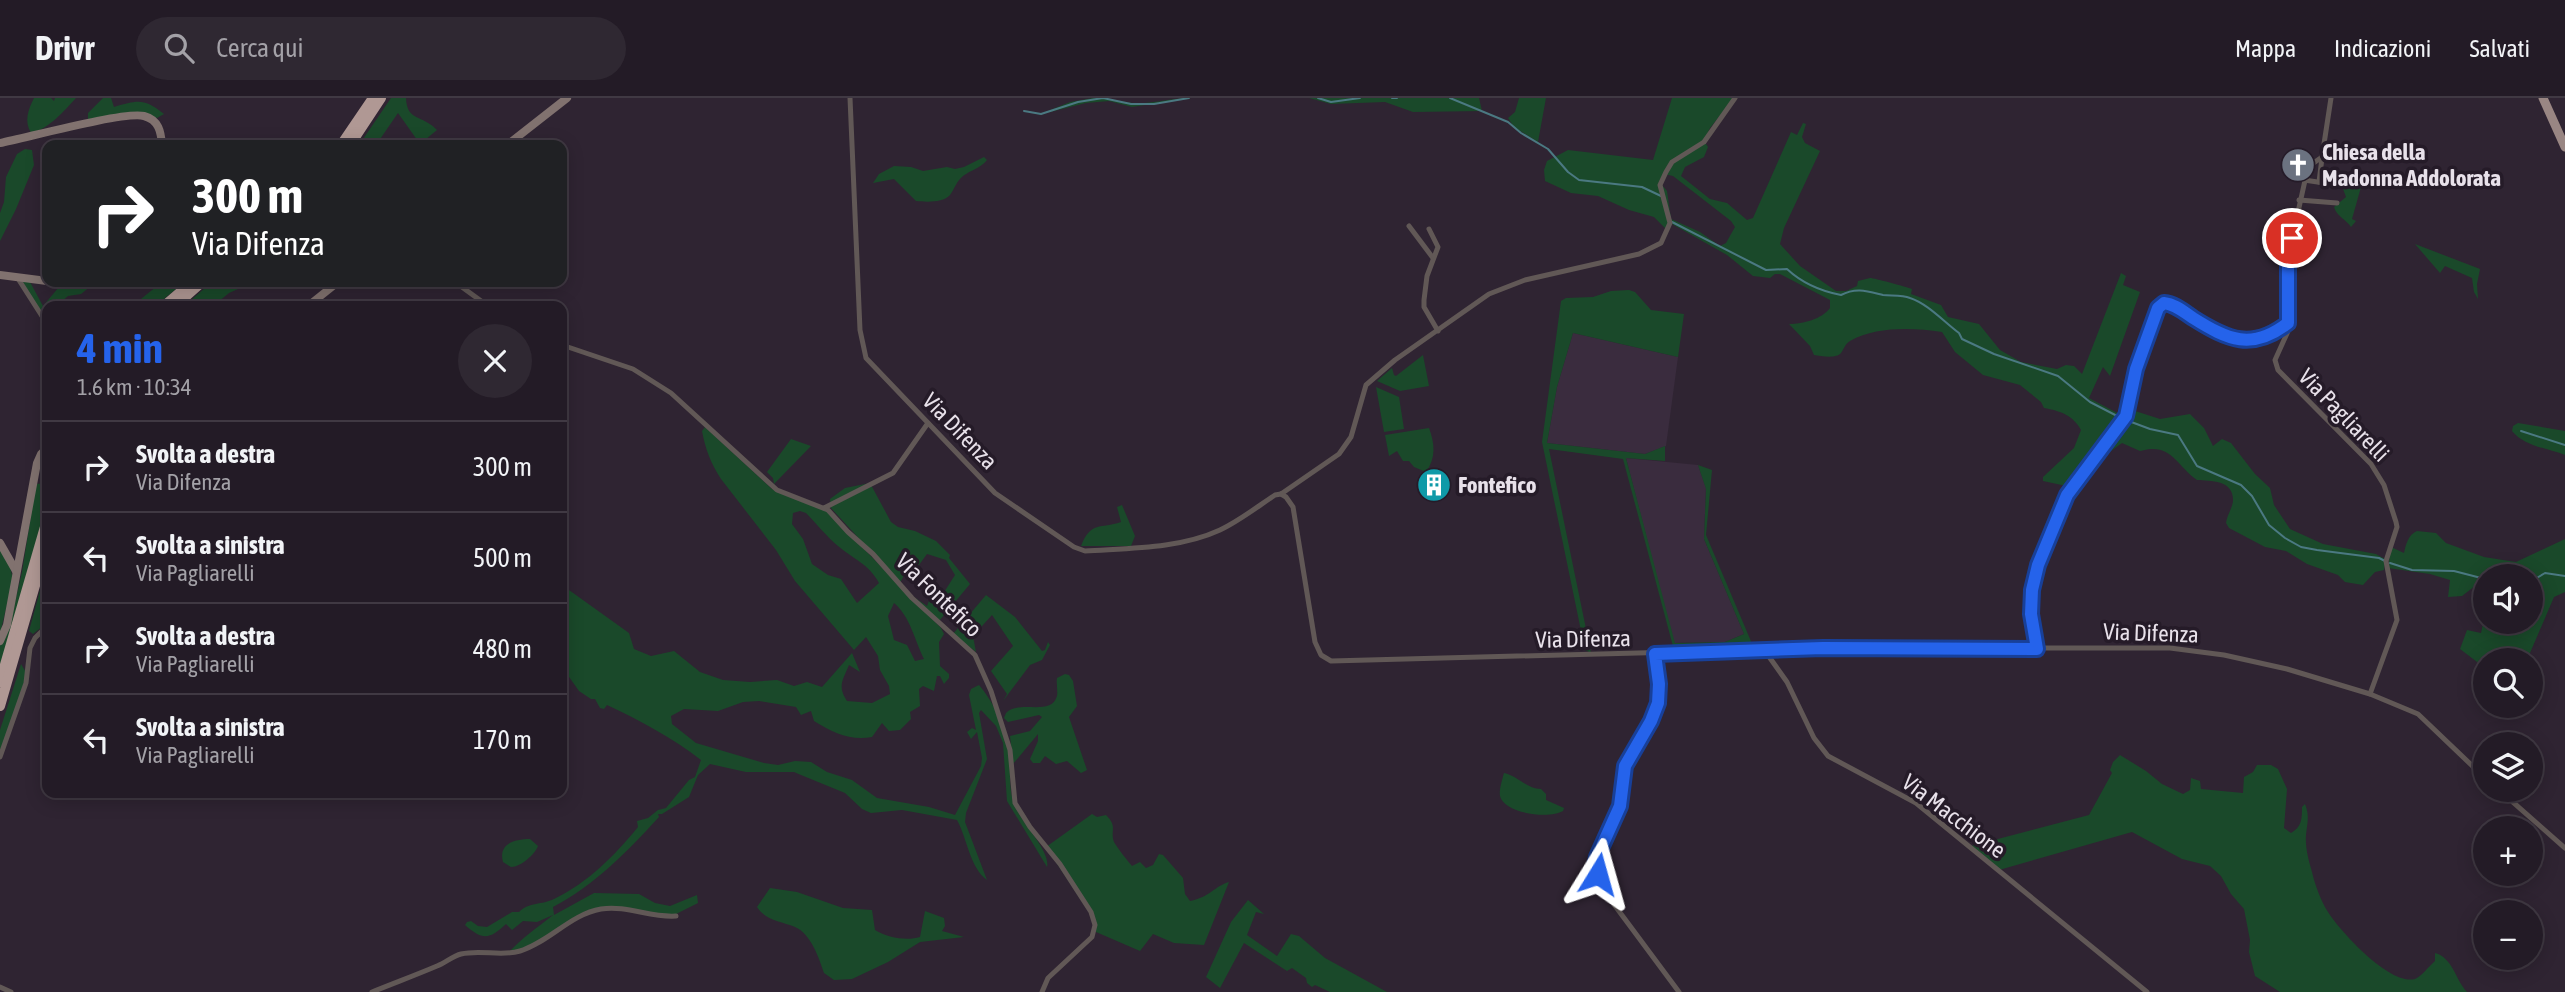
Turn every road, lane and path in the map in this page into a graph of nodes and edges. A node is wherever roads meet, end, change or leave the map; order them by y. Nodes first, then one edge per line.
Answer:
1 (373, 98) edge
2 (382, 98) edge
3 (567, 98) edge
4 (849, 98) edge
5 (1735, 98) edge
6 (2329, 98) edge
7 (2543, 98) edge
8 (162, 140) edge
9 (344, 140) edge
10 (353, 140) edge
11 (513, 140) edge
12 (0, 143) edge
13 (2565, 147) edge
14 (2322, 157) junction
15 (2304, 180) junction
16 (2319, 183) junction
17 (2338, 185) dead end
18 (2299, 200) junction
19 (2337, 203) dead end
20 (1409, 226) dead end
21 (1429, 229) dead end
22 (1433, 258) junction
23 (0, 275) edge
24 (17, 276) junction
25 (42, 280) edge
26 (186, 287) edge
27 (196, 287) edge
28 (332, 287) edge
29 (462, 287) edge
30 (170, 301) edge
31 (181, 301) edge
32 (314, 301) edge
33 (481, 301) edge
34 (42, 316) edge
35 (2288, 323) junction
36 (1438, 331) junction
37 (567, 347) edge
38 (928, 423) junction
39 (42, 453) edge
40 (1278, 495) junction
41 (824, 508) junction
42 (42, 537) edge
43 (0, 543) edge
44 (42, 561) edge
45 (16, 571) junction
46 (42, 631) edge
47 (0, 641) edge
48 (2037, 649) junction
49 (1765, 651) junction
50 (1655, 654) junction
51 (0, 682) edge
52 (2370, 694) junction
53 (0, 706) edge
54 (0, 758) edge
55 (2473, 767) edge
56 (2513, 802) edge
57 (2565, 848) edge
58 (676, 916) dead end
59 (0, 986) edge
60 (11, 992) edge
61 (372, 992) edge
62 (1042, 992) edge
63 (1679, 992) edge
64 (2147, 992) edge

1 - 9 highway
2 - 10 highway
3 - 11 main road
4 - 38 street, Via Difenza
5 - 36 street
6 - 14 street, Via Pagliarelli
7 - 13 main road
8 - 12 main road
14 - 15 street, Via Pagliarelli
14 - 16 street, Via Pagliarelli
15 - 16 street
15 - 18 street, Via Pagliarelli
16 - 17 street
18 - 19 street
18 - 35 street, Via Pagliarelli
20 - 22 street
21 - 22 street
22 - 36 street
23 - 24 main road
24 - 25 main road
24 - 34 street
26 - 30 highway
27 - 31 highway
28 - 32 main road
29 - 33 street
35 - 48 street
35 - 52 street, Via Pagliarelli
36 - 40 street
37 - 41 street, Via Fontefico
38 - 40 street, Via Difenza
38 - 41 street
39 - 45 main road
40 - 50 street, Via Difenza
41 - 62 street, Via Fontefico
42 - 51 highway
43 - 45 main road
44 - 53 highway
45 - 47 main road
46 - 54 street
48 - 49 street, Via Difenza
48 - 52 street, Via Difenza
49 - 50 street, Via Difenza
49 - 64 street, Via Macchione
50 - 63 street
52 - 55 street, Via Difenza
56 - 57 street
58 - 61 street
59 - 60 street

